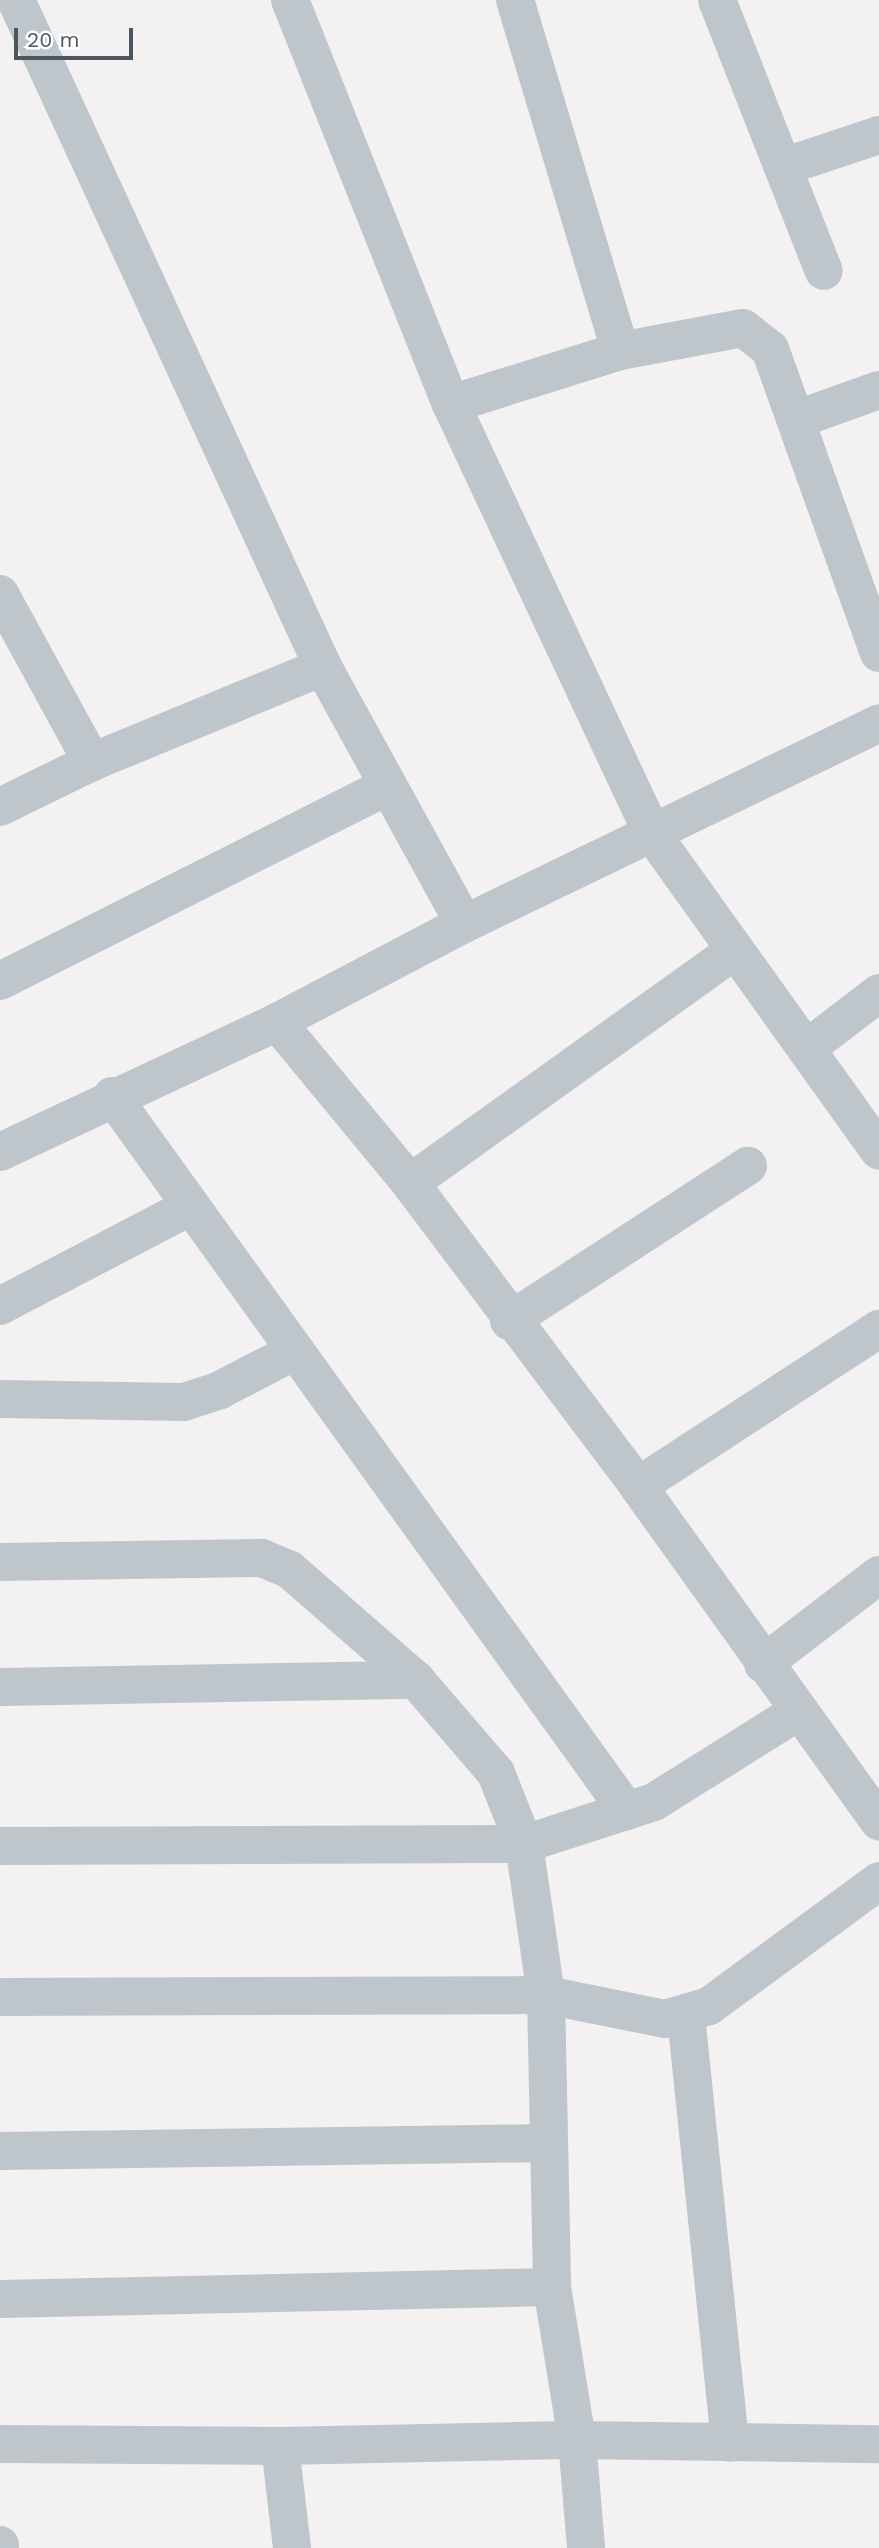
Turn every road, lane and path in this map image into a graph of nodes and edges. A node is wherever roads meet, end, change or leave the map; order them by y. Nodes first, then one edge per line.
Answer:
1 (16, 0) edge
2 (290, 0) edge
3 (515, 0) edge
4 (717, 0) edge
5 (879, 135) edge
6 (786, 166) junction
7 (824, 271) dead end
8 (620, 351) junction
9 (879, 390) edge
10 (452, 404) junction
11 (798, 419) junction
12 (0, 594) edge
13 (879, 653) edge
14 (323, 667) junction
15 (879, 723) edge
16 (92, 762) junction
17 (388, 786) junction
18 (0, 807) edge
19 (653, 835) junction
20 (464, 924) junction
21 (735, 950) junction
22 (0, 981) edge
23 (879, 993) edge
24 (277, 1022) junction
25 (806, 1049) junction
26 (112, 1097) junction
27 (879, 1151) edge
28 (0, 1152) edge
29 (748, 1166) dead end
30 (410, 1183) junction
31 (190, 1207) junction
32 (0, 1306) edge
33 (509, 1321) junction
34 (879, 1329) edge
35 (295, 1350) junction
36 (0, 1399) edge
37 (638, 1486) junction
38 (0, 1562) edge
39 (879, 1574) edge
40 (763, 1664) junction
41 (416, 1680) junction
42 (0, 1687) edge
43 (799, 1711) junction
44 (627, 1811) junction
45 (879, 1821) edge
46 (524, 1843) junction
47 (0, 1846) edge
48 (879, 1881) edge
49 (546, 1995) junction
50 (0, 1997) edge
51 (686, 2016) junction
52 (550, 2143) junction
53 (0, 2151) edge
54 (552, 2287) junction
55 (0, 2299) edge
56 (577, 2440) junction
57 (0, 2444) edge
58 (730, 2444) junction
59 (879, 2444) edge
60 (280, 2446) junction
61 (292, 2548) edge
62 (586, 2548) edge

1 - 14 street
2 - 10 street
3 - 8 street
4 - 6 street
5 - 6 street
6 - 7 street
8 - 10 street
8 - 11 street
9 - 11 street
10 - 19 street
11 - 13 street
12 - 16 street
14 - 16 street
14 - 17 street
15 - 19 street
16 - 18 street
17 - 20 street
17 - 22 street
19 - 20 street
19 - 21 street
20 - 24 street
21 - 25 street
21 - 30 street
23 - 25 street
24 - 26 street
24 - 30 street
25 - 27 street
26 - 28 street
26 - 31 street
29 - 33 street
30 - 33 street
31 - 32 street
31 - 35 street
33 - 37 street
34 - 37 street
35 - 36 street
35 - 44 street
37 - 40 street
38 - 41 street
39 - 40 street
40 - 43 street
41 - 42 street
41 - 46 street
43 - 44 street
43 - 45 street
44 - 46 street
46 - 47 street
46 - 49 street
48 - 51 street
49 - 50 street
49 - 51 street
49 - 52 street
51 - 58 street
52 - 53 street
52 - 54 street
54 - 55 street
54 - 56 street
56 - 58 street
56 - 60 street
56 - 62 street
57 - 60 street
58 - 59 street
60 - 61 street

